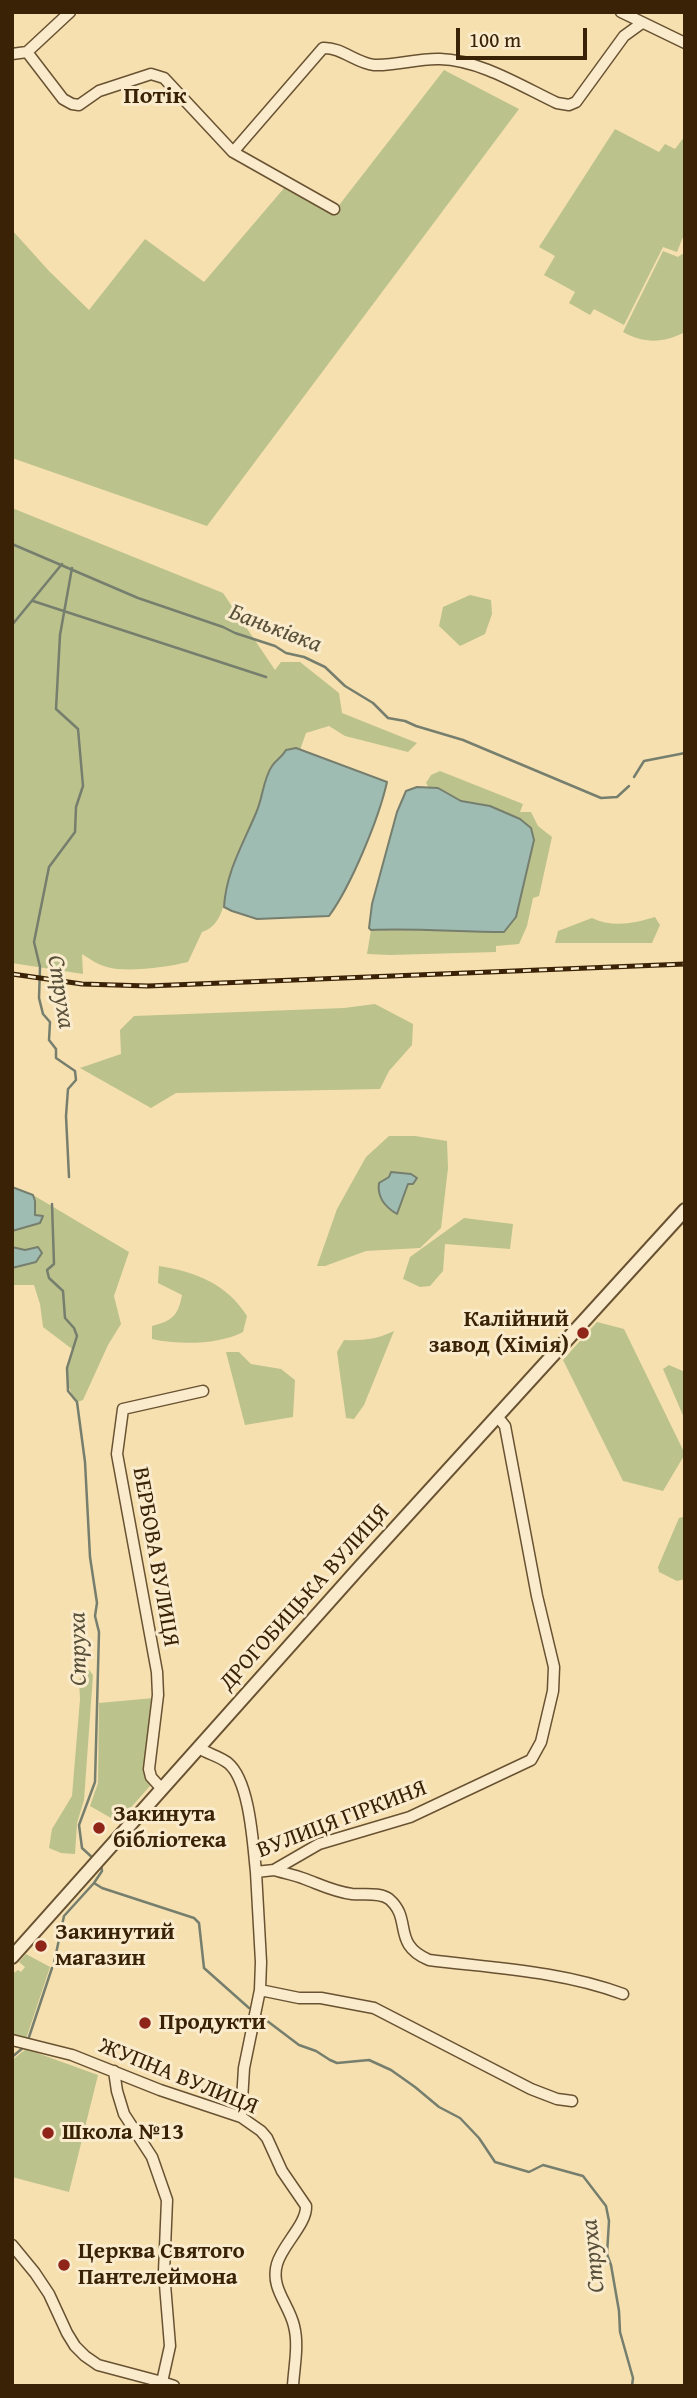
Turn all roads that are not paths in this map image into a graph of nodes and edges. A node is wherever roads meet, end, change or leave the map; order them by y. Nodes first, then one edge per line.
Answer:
1 (70, 12) edge
2 (621, 12) edge
3 (642, 23) junction
4 (685, 43) edge
5 (27, 52) junction
6 (12, 54) edge
7 (233, 152) junction
8 (334, 209) dead end
9 (685, 1210) edge
10 (203, 1391) dead end
11 (497, 1416) junction
12 (199, 1748) junction
13 (161, 1788) junction
14 (274, 1870) junction
15 (256, 1872) junction
16 (12, 1957) edge
17 (260, 1990) junction
18 (623, 1994) dead end
19 (12, 2040) edge
20 (114, 2071) junction
21 (572, 2101) dead end
22 (240, 2117) junction
23 (12, 2245) edge
24 (161, 2384) edge
25 (174, 2386) edge
26 (293, 2386) edge

1 - 5 street
2 - 3 street
3 - 4 street
3 - 7 street
5 - 6 street
5 - 7 street
7 - 8 street
9 - 11 street, ДРОГОБИЦЬКА ВУЛИЦЯ
10 - 13 street, ВЕРБОВА ВУЛИЦЯ
11 - 12 street, ДРОГОБИЦЬКА ВУЛИЦЯ
11 - 14 street, ВУЛИЦЯ ГІРКИНЯ
12 - 13 street, ДРОГОБИЦЬКА ВУЛИЦЯ
12 - 15 street
13 - 16 street, ДРОГОБИЦЬКА ВУЛИЦЯ
14 - 15 street, ВУЛИЦЯ ГІРКИНЯ
14 - 18 street
15 - 17 street, ВУЛИЦЯ ГІРКИНЯ
17 - 21 street
17 - 22 street, ВУЛИЦЯ ГІРКИНЯ
19 - 20 street, ЖУПНА ВУЛИЦЯ
20 - 22 street, ЖУПНА ВУЛИЦЯ
20 - 24 street
22 - 26 street, ЖУПНА ВУЛИЦЯ
23 - 24 street
24 - 25 street

